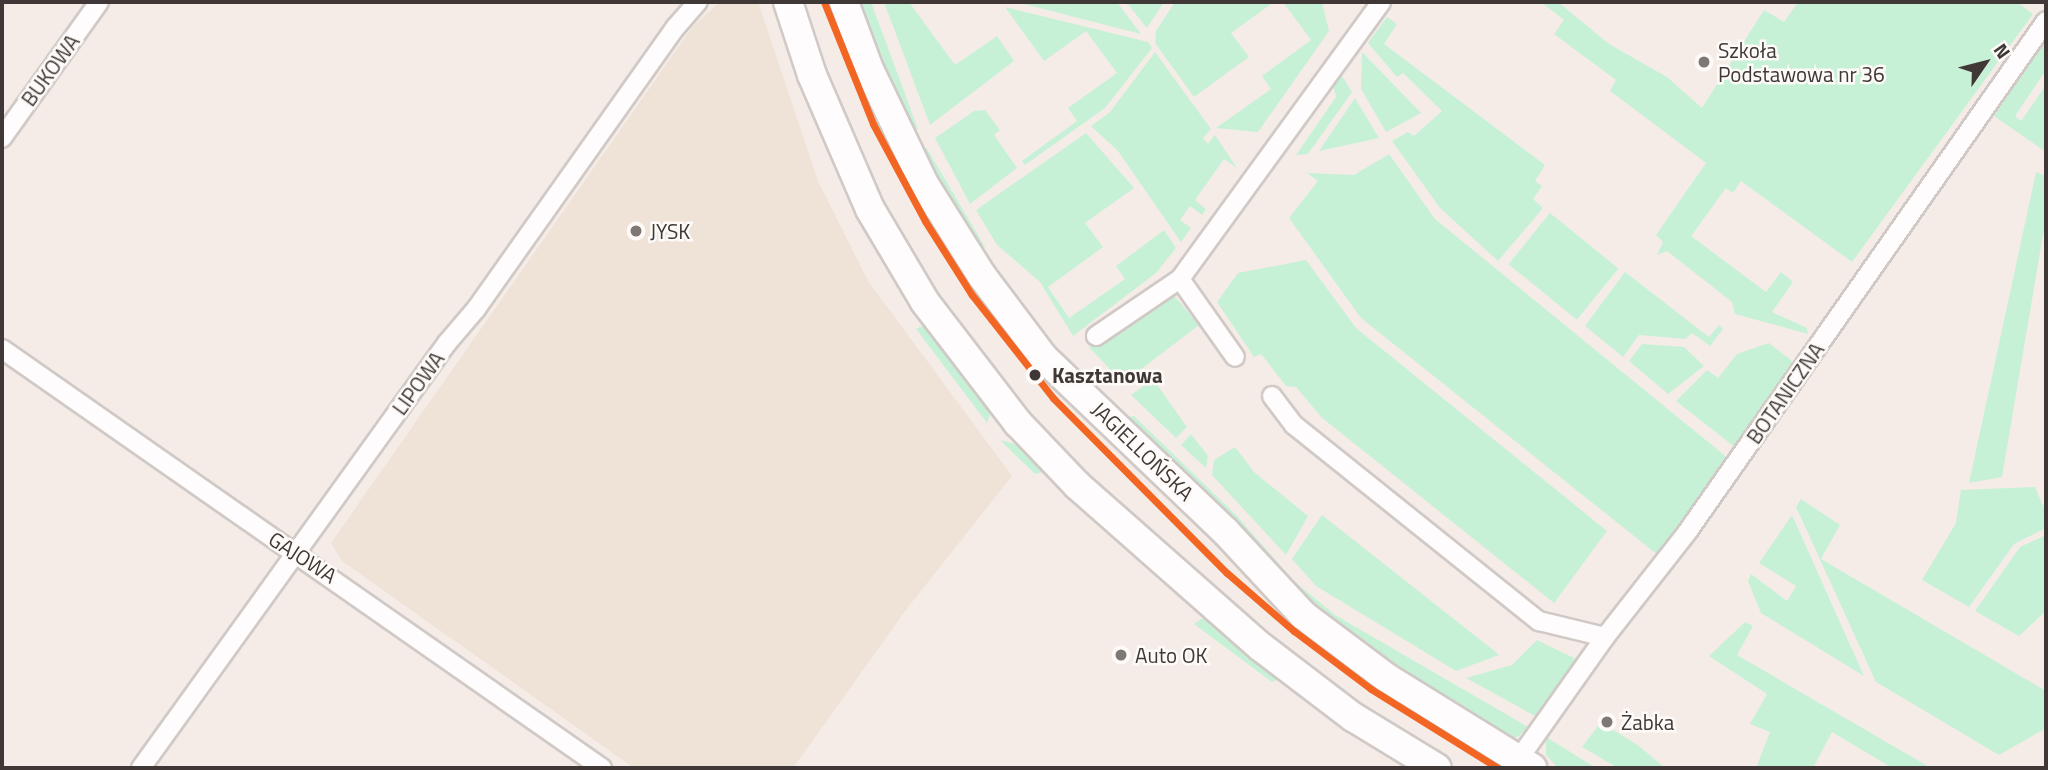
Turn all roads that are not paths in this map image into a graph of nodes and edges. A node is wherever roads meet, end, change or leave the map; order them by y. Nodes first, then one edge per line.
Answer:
1 (99, 2) edge
2 (698, 2) edge
3 (844, 2) edge
4 (1381, 2) edge
5 (788, 4) edge
6 (2046, 21) edge
7 (2, 138) edge
8 (1180, 279) junction
9 (1096, 336) dead end
10 (2, 349) edge
11 (1235, 357) dead end
12 (1272, 396) dead end
13 (295, 554) junction
14 (1605, 637) junction
15 (1525, 764) edge
16 (141, 768) edge
17 (602, 768) edge
18 (1437, 768) edge

1 - 7 street, BUKOWA
2 - 13 street, LIPOWA
3 - 15 main road, JAGIELLOŃSKA
4 - 8 street
5 - 18 main road
6 - 14 street, BOTANICZNA
8 - 9 street
8 - 11 street
10 - 13 street, GAJOWA
12 - 14 street
13 - 16 street, LIPOWA
13 - 17 street, GAJOWA
14 - 15 street, BOTANICZNA

